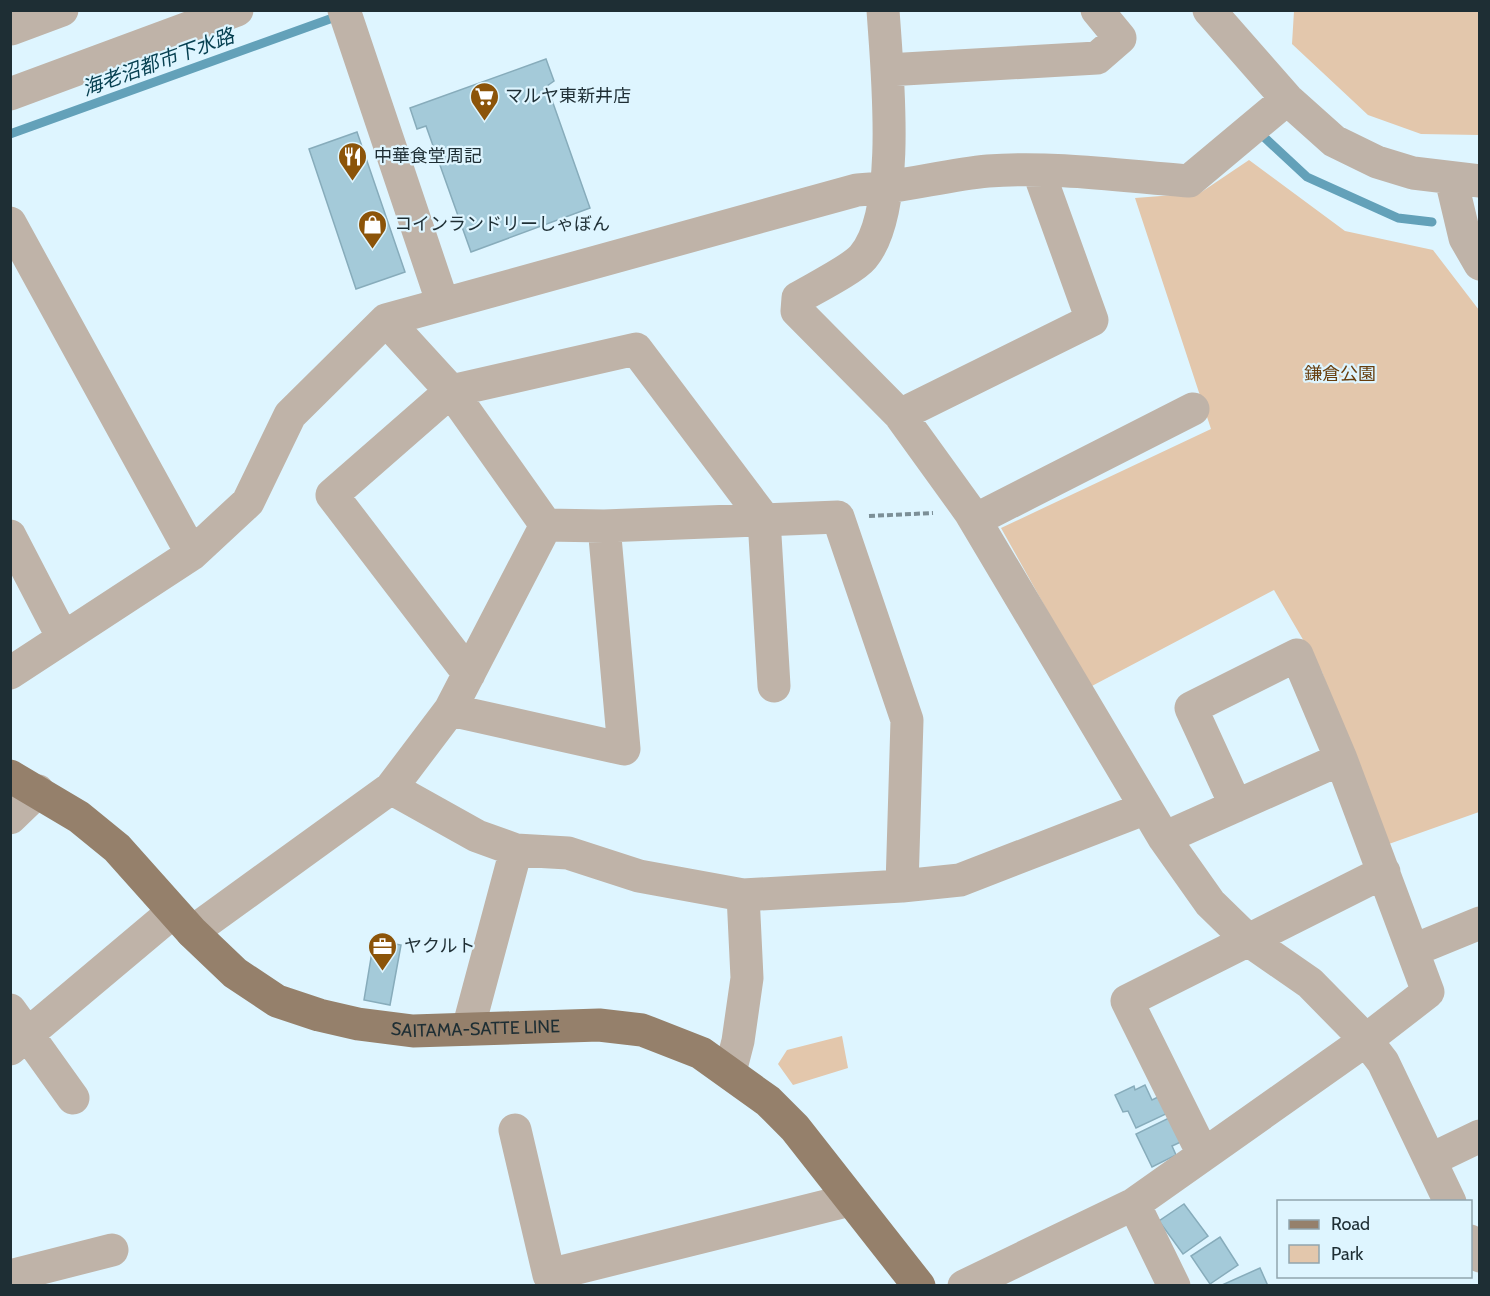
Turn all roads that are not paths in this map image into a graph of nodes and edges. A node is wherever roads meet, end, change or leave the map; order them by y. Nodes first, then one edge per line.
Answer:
1 (62, 10) edge
2 (237, 10) edge
3 (883, 10) edge
4 (1097, 10) edge
5 (1209, 10) edge
6 (348, 21) edge
7 (10, 27) edge
8 (887, 70) junction
9 (10, 94) edge
10 (1287, 99) junction
11 (1038, 170) junction
12 (1465, 180) edge
13 (888, 189) junction
14 (10, 223) edge
15 (1479, 264) edge
16 (443, 304) junction
17 (386, 320) junction
18 (451, 391) junction
19 (1193, 409) dead end
20 (900, 415) junction
21 (972, 516) junction
22 (764, 519) junction
23 (546, 525) junction
24 (604, 526) junction
25 (10, 536) edge
26 (192, 554) junction
27 (63, 638) junction
28 (10, 673) edge
29 (469, 674) junction
30 (774, 686) dead end
31 (450, 710) junction
32 (1341, 759) junction
33 (24, 783) edge
34 (391, 788) junction
35 (1236, 806) junction
36 (1146, 808) junction
37 (10, 818) edge
38 (1164, 838) junction
39 (516, 850) junction
40 (1384, 872) junction
41 (902, 886) junction
42 (743, 895) junction
43 (182, 922) junction
44 (1479, 923) edge
45 (1248, 940) junction
46 (1414, 950) junction
47 (468, 1029) junction
48 (16, 1030) edge
49 (1366, 1040) junction
50 (730, 1072) junction
51 (73, 1098) dead end
52 (515, 1130) dead end
53 (1479, 1136) edge
54 (1203, 1154) junction
55 (1430, 1160) junction
56 (850, 1200) junction
57 (1449, 1200) edge
58 (1134, 1204) junction
59 (112, 1250) dead end
60 (10, 1276) edge
61 (919, 1286) edge
62 (964, 1286) edge
63 (1174, 1286) edge

1 - 7 street
2 - 9 street
3 - 8 street
4 - 8 street
5 - 10 street
6 - 16 street
8 - 13 street
10 - 11 street
10 - 12 street
11 - 13 street
11 - 20 street
12 - 15 street
13 - 16 street
13 - 20 street
14 - 26 street
16 - 17 street
17 - 18 street
17 - 26 street
18 - 22 street
18 - 23 street
18 - 29 street
19 - 21 street
20 - 21 street
21 - 36 street
22 - 24 street
22 - 30 street
22 - 41 street
23 - 24 street
23 - 29 street
24 - 31 street
25 - 27 street
26 - 27 street
27 - 28 street
29 - 31 street
31 - 34 street
32 - 35 street
32 - 35 street
32 - 40 street
33 - 37 street
33 - 43 main road, SAITAMA-SATTE LINE
34 - 39 street
34 - 43 street
35 - 38 street
36 - 38 street
36 - 41 street
38 - 45 street
39 - 42 street
39 - 47 street
40 - 45 street
40 - 46 street
41 - 42 street
42 - 50 street
43 - 47 main road, SAITAMA-SATTE LINE
43 - 48 street
44 - 46 street
45 - 49 street
45 - 54 street
46 - 49 street
47 - 50 main road, SAITAMA-SATTE LINE
48 - 51 street
49 - 54 street
49 - 55 street
50 - 56 main road, SAITAMA-SATTE LINE
52 - 56 street
53 - 55 street
54 - 58 street
55 - 57 street
56 - 61 main road, SAITAMA-SATTE LINE
58 - 62 street
58 - 63 street
59 - 60 street

